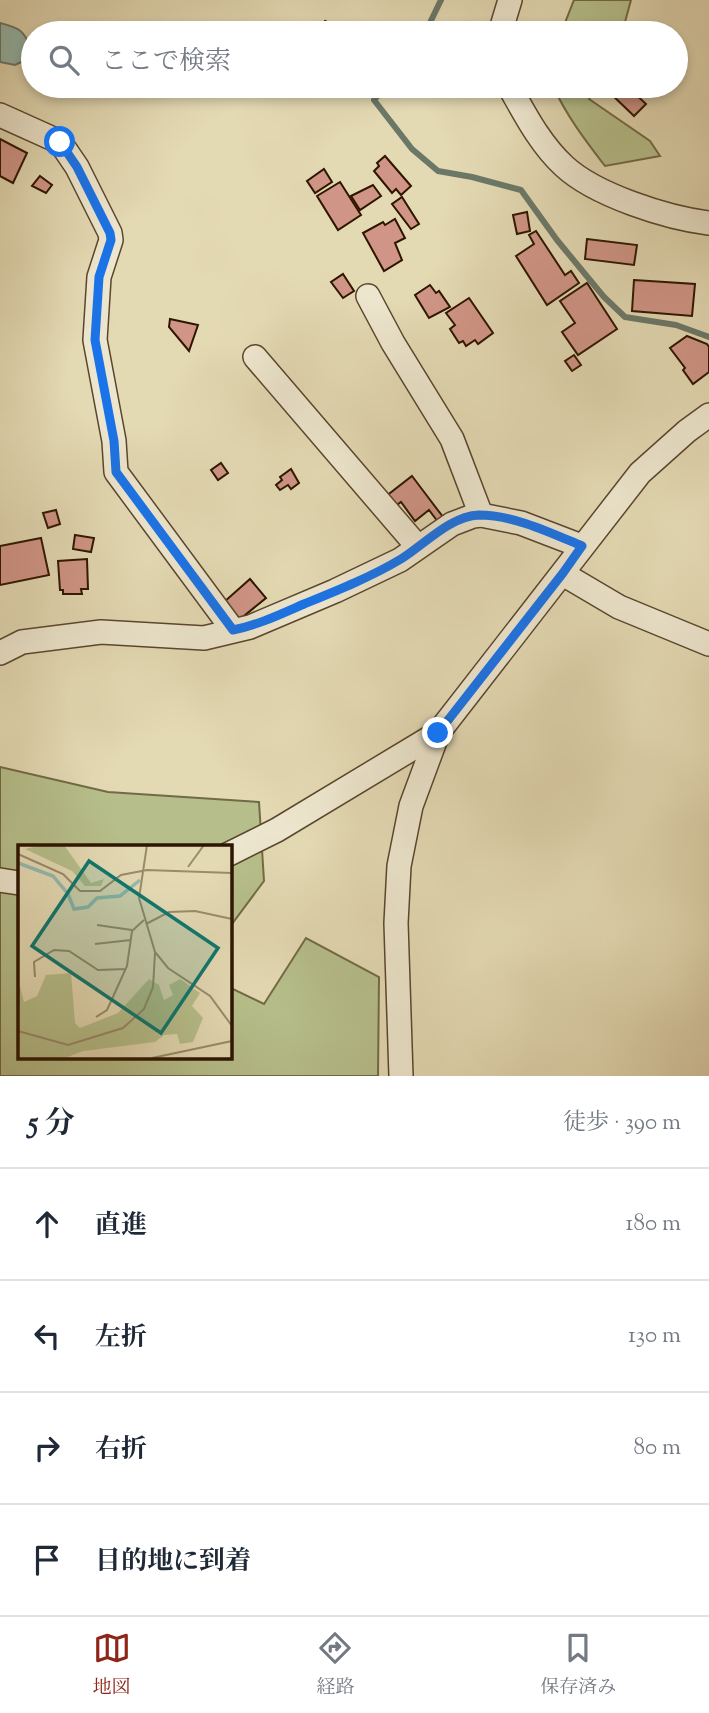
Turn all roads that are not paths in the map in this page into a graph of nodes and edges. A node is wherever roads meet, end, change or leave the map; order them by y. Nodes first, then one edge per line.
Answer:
1 (510, 0) edge
2 (504, 21) edge
3 (516, 98) edge
4 (0, 115) edge
5 (709, 223) edge
6 (368, 296) dead end
7 (255, 356) dead end
8 (709, 415) edge
9 (481, 515) junction
10 (582, 546) junction
11 (418, 547) junction
12 (563, 573) junction
13 (233, 630) junction
14 (709, 644) edge
15 (0, 653) edge
16 (438, 733) junction
17 (231, 854) edge
18 (0, 880) edge
19 (18, 883) edge
20 (401, 1076) edge

1 - 2 street
3 - 5 street
4 - 13 street
6 - 9 street
7 - 11 street
8 - 10 street
9 - 10 street
9 - 11 street
10 - 12 street
11 - 13 street
12 - 14 street
12 - 16 street
13 - 15 street
16 - 17 street
16 - 20 street
18 - 19 street

